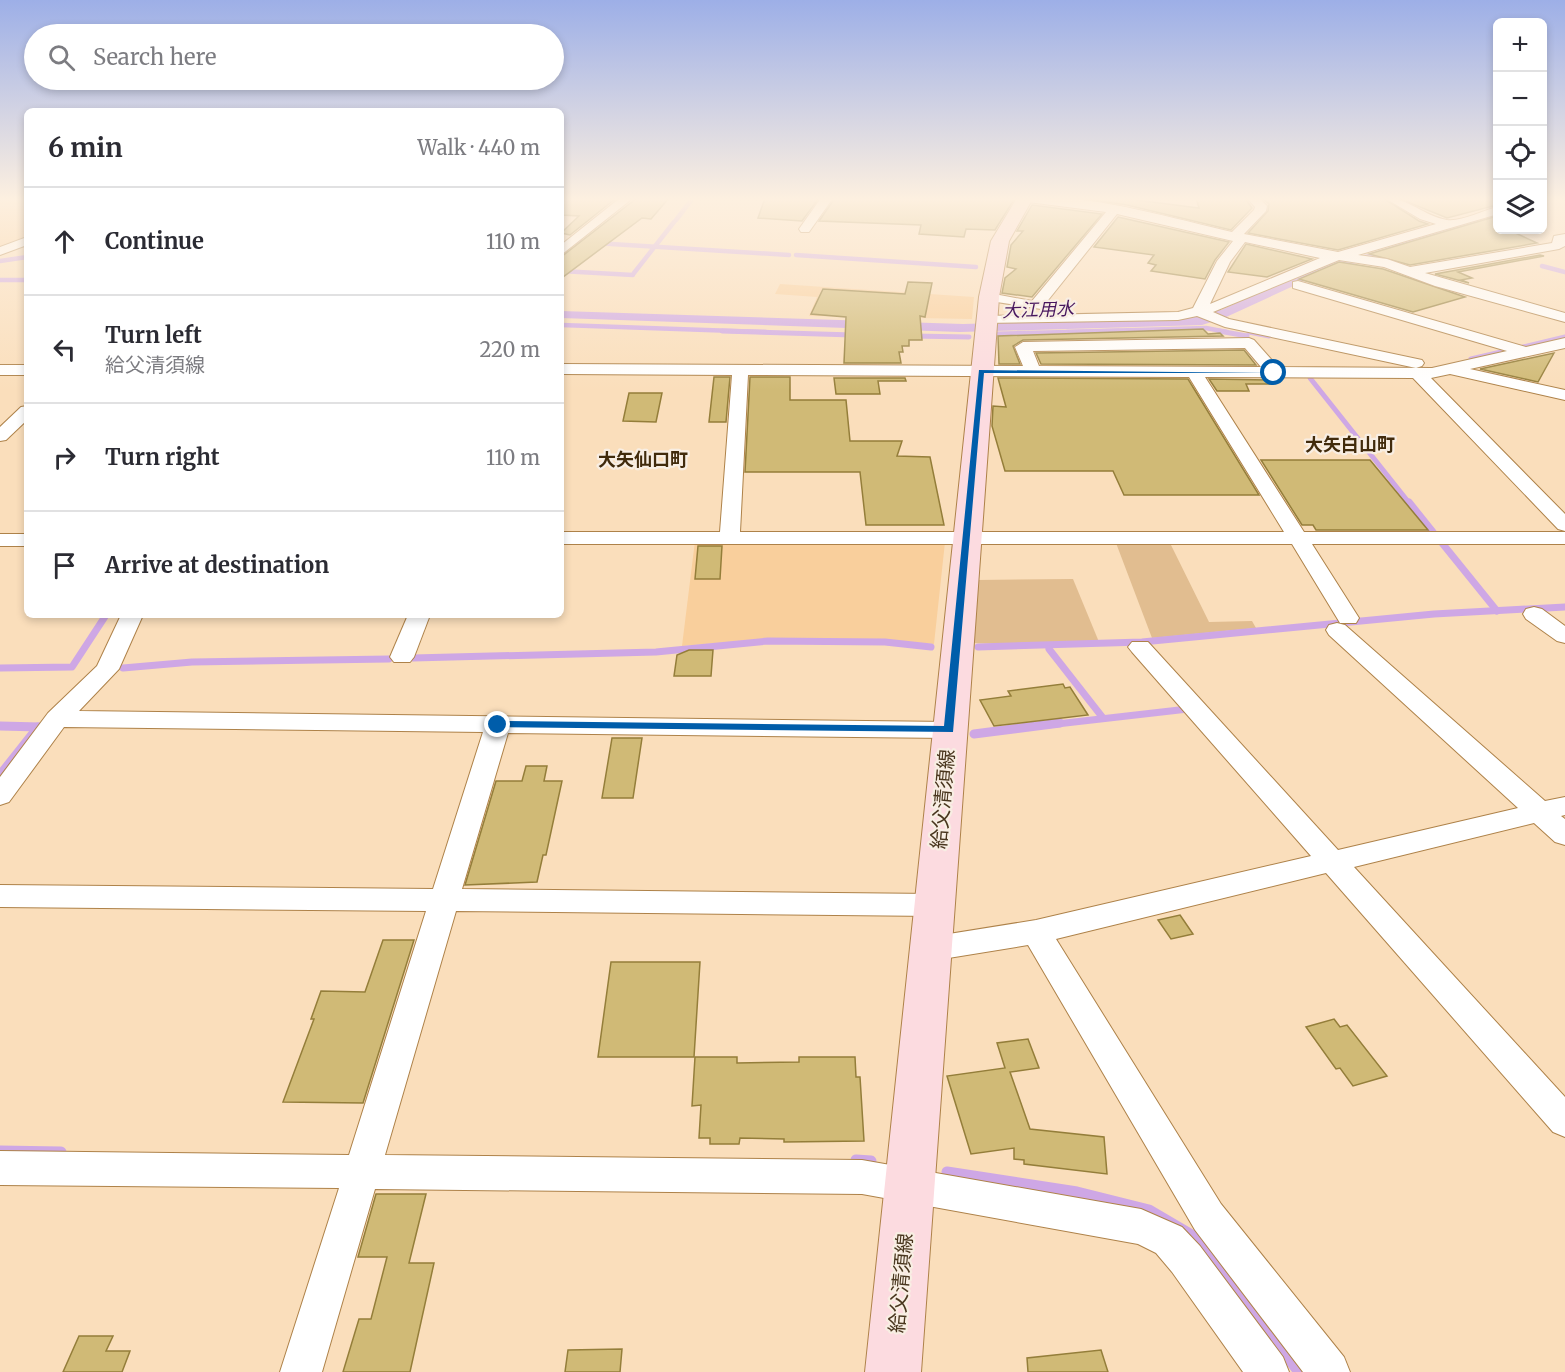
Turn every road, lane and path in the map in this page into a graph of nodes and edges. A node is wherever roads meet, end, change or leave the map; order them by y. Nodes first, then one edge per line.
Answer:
1 (996, 262) edge
2 (1072, 262) edge
3 (1224, 262) edge
4 (1325, 262) edge
5 (1380, 262) edge
6 (1464, 262) edge
7 (1408, 272) junction
8 (1298, 285) dead end
9 (1200, 311) junction
10 (986, 318) junction
11 (1565, 318) edge
12 (1565, 343) edge
13 (1526, 352) junction
14 (564, 369) edge
15 (740, 369) junction
16 (0, 370) edge
17 (24, 370) edge
18 (1449, 370) junction
19 (981, 371) junction
20 (1033, 371) junction
21 (1194, 372) junction
22 (1274, 373) junction
23 (1425, 373) junction
24 (1565, 395) edge
25 (1565, 404) edge
26 (24, 414) edge
27 (0, 436) edge
28 (1565, 525) edge
29 (966, 537) junction
30 (564, 538) edge
31 (730, 538) junction
32 (1298, 538) junction
33 (1565, 538) edge
34 (0, 540) edge
35 (24, 540) edge
36 (1534, 614) dead end
37 (131, 618) edge
38 (417, 618) edge
39 (1565, 636) edge
40 (1140, 647) dead end
41 (402, 657) dead end
42 (57, 719) junction
43 (498, 725) junction
44 (949, 730) junction
45 (0, 796) edge
46 (1552, 809) edge
47 (1565, 835) edge
48 (1332, 861) junction
49 (0, 896) edge
50 (447, 900) junction
51 (934, 905) junction
52 (1036, 932) junction
53 (930, 949) junction
54 (1565, 1121) edge
55 (366, 1161) junction
56 (0, 1168) edge
57 (909, 1186) junction
58 (301, 1372) edge
59 (893, 1372) edge
60 (1268, 1372) edge
61 (1329, 1372) edge

1 - 10 main road, 給父清須線
2 - 10 street
3 - 9 street
4 - 9 street
5 - 7 street
6 - 7 street
7 - 11 street
8 - 13 street
9 - 10 street
9 - 18 street
10 - 19 main road, 給父清須線
12 - 13 street
13 - 18 street
14 - 15 street
15 - 19 street
15 - 31 street
16 - 17 street
18 - 23 street
18 - 24 street
19 - 20 street
19 - 29 main road, 給父清須線
20 - 21 street
20 - 22 street
21 - 22 street
21 - 32 street
22 - 23 street
23 - 25 street
23 - 28 street
26 - 27 street
29 - 31 street
29 - 32 street
29 - 44 main road, 給父清須線
30 - 31 street
32 - 33 street
32 - 46 street
34 - 35 street
36 - 39 street
37 - 42 street
38 - 41 street
40 - 48 street
42 - 43 street
42 - 45 street
43 - 44 street
43 - 50 street
44 - 51 main road, 給父清須線
46 - 47 street
46 - 48 street
48 - 52 street
48 - 54 street
49 - 50 street
50 - 51 street
50 - 55 street
51 - 53 main road, 給父清須線
52 - 53 street
52 - 61 street
53 - 57 main road, 給父清須線
55 - 56 street
55 - 57 street
55 - 58 street
57 - 59 main road, 給父清須線
57 - 60 street

